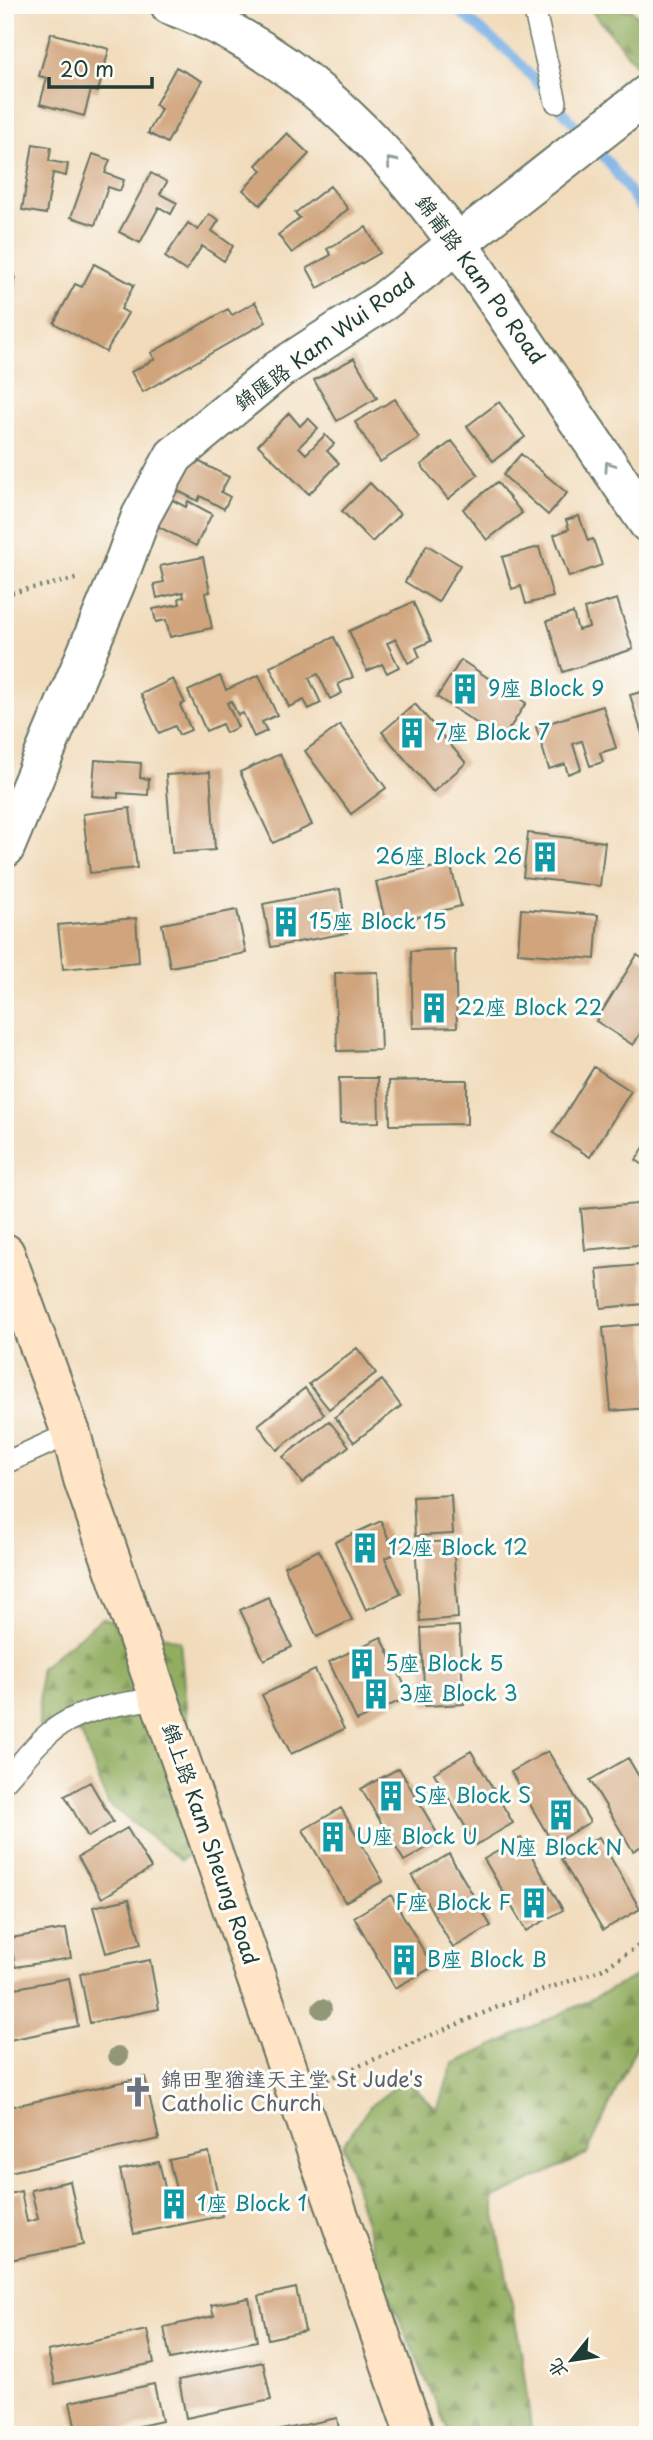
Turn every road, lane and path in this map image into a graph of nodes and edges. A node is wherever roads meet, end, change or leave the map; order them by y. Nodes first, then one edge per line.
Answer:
1 (170, 5) edge
2 (530, 5) edge
3 (648, 94) edge
4 (556, 102) dead end
5 (458, 244) junction
6 (648, 523) edge
7 (122, 568) junction
8 (5, 594) edge
9 (5, 848) edge
10 (5, 1253) edge
11 (71, 1433) junction
12 (5, 1463) edge
13 (159, 1698) junction
14 (5, 1781) edge
15 (648, 1940) edge
16 (320, 2082) dead end
17 (415, 2435) edge

5 -> 1 street, 錦莆路 Kam Po Road
2 - 4 lane
3 - 5 street, 錦匯路 Kam Wui Road
6 -> 5 street, 錦莆路 Kam Po Road
5 - 7 street, 錦匯路 Kam Wui Road
7 - 8 path
7 - 9 street, 錦匯路 Kam Wui Road
10 - 11 main road, 錦上路 Kam Sheung Road
11 - 12 lane
11 - 13 main road, 錦上路 Kam Sheung Road
13 - 14 lane
13 - 17 main road, 錦上路 Kam Sheung Road
15 - 16 path

